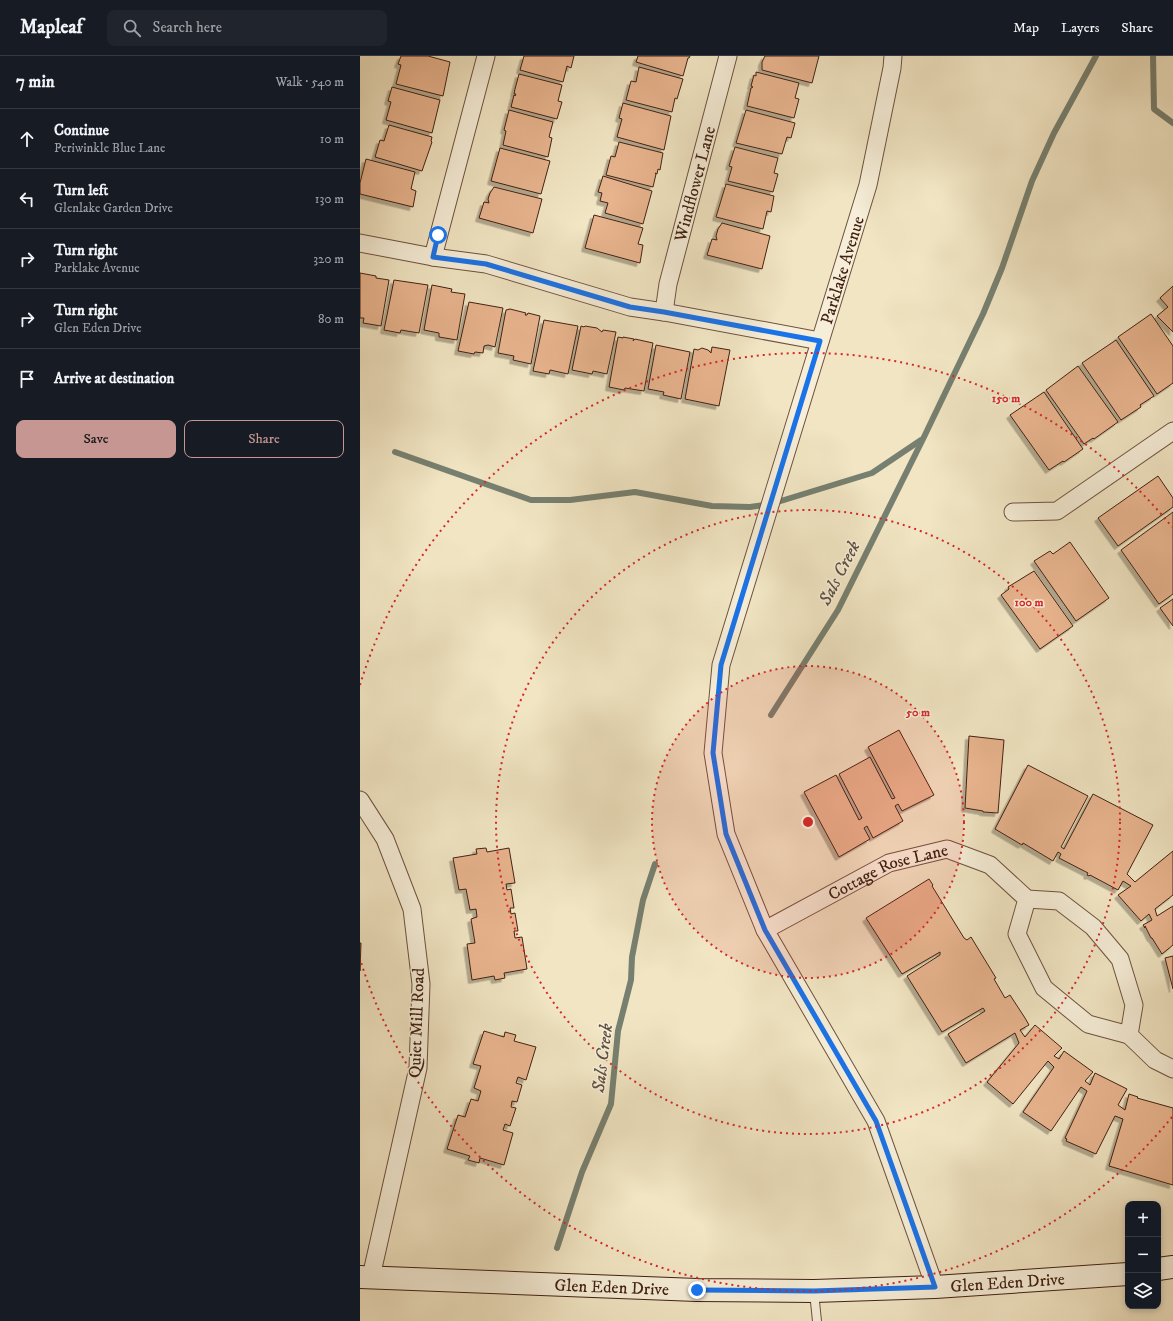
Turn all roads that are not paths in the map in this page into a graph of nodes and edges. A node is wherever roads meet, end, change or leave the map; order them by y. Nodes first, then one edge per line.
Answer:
1 (486, 56) edge
2 (728, 56) edge
3 (893, 56) edge
4 (360, 243) edge
5 (433, 257) junction
6 (664, 312) junction
7 (820, 341) junction
8 (1172, 433) edge
9 (1013, 512) dead end
10 (360, 800) edge
11 (1027, 899) junction
12 (765, 930) junction
13 (1129, 1035) junction
14 (1173, 1069) edge
15 (1173, 1267) edge
16 (1161, 1269) edge
17 (1125, 1274) edge
18 (366, 1277) edge
19 (935, 1287) junction
20 (814, 1291) junction
21 (817, 1321) edge

1 - 5 street
2 - 6 street, Windflower Lane
3 - 7 street, Parklake Avenue
4 - 5 street
5 - 6 street
6 - 7 street
7 - 12 street, Parklake Avenue
8 - 9 street
10 - 18 street, Quiet Mill Road
11 - 12 street, Cottage Rose Lane
11 - 13 street
11 - 13 street
12 - 19 street, Parklake Avenue
13 - 14 street
15 - 16 main road
17 - 19 main road, Glen Eden Drive
18 - 20 main road, Glen Eden Drive
19 - 20 main road, Glen Eden Drive
20 - 21 lane

